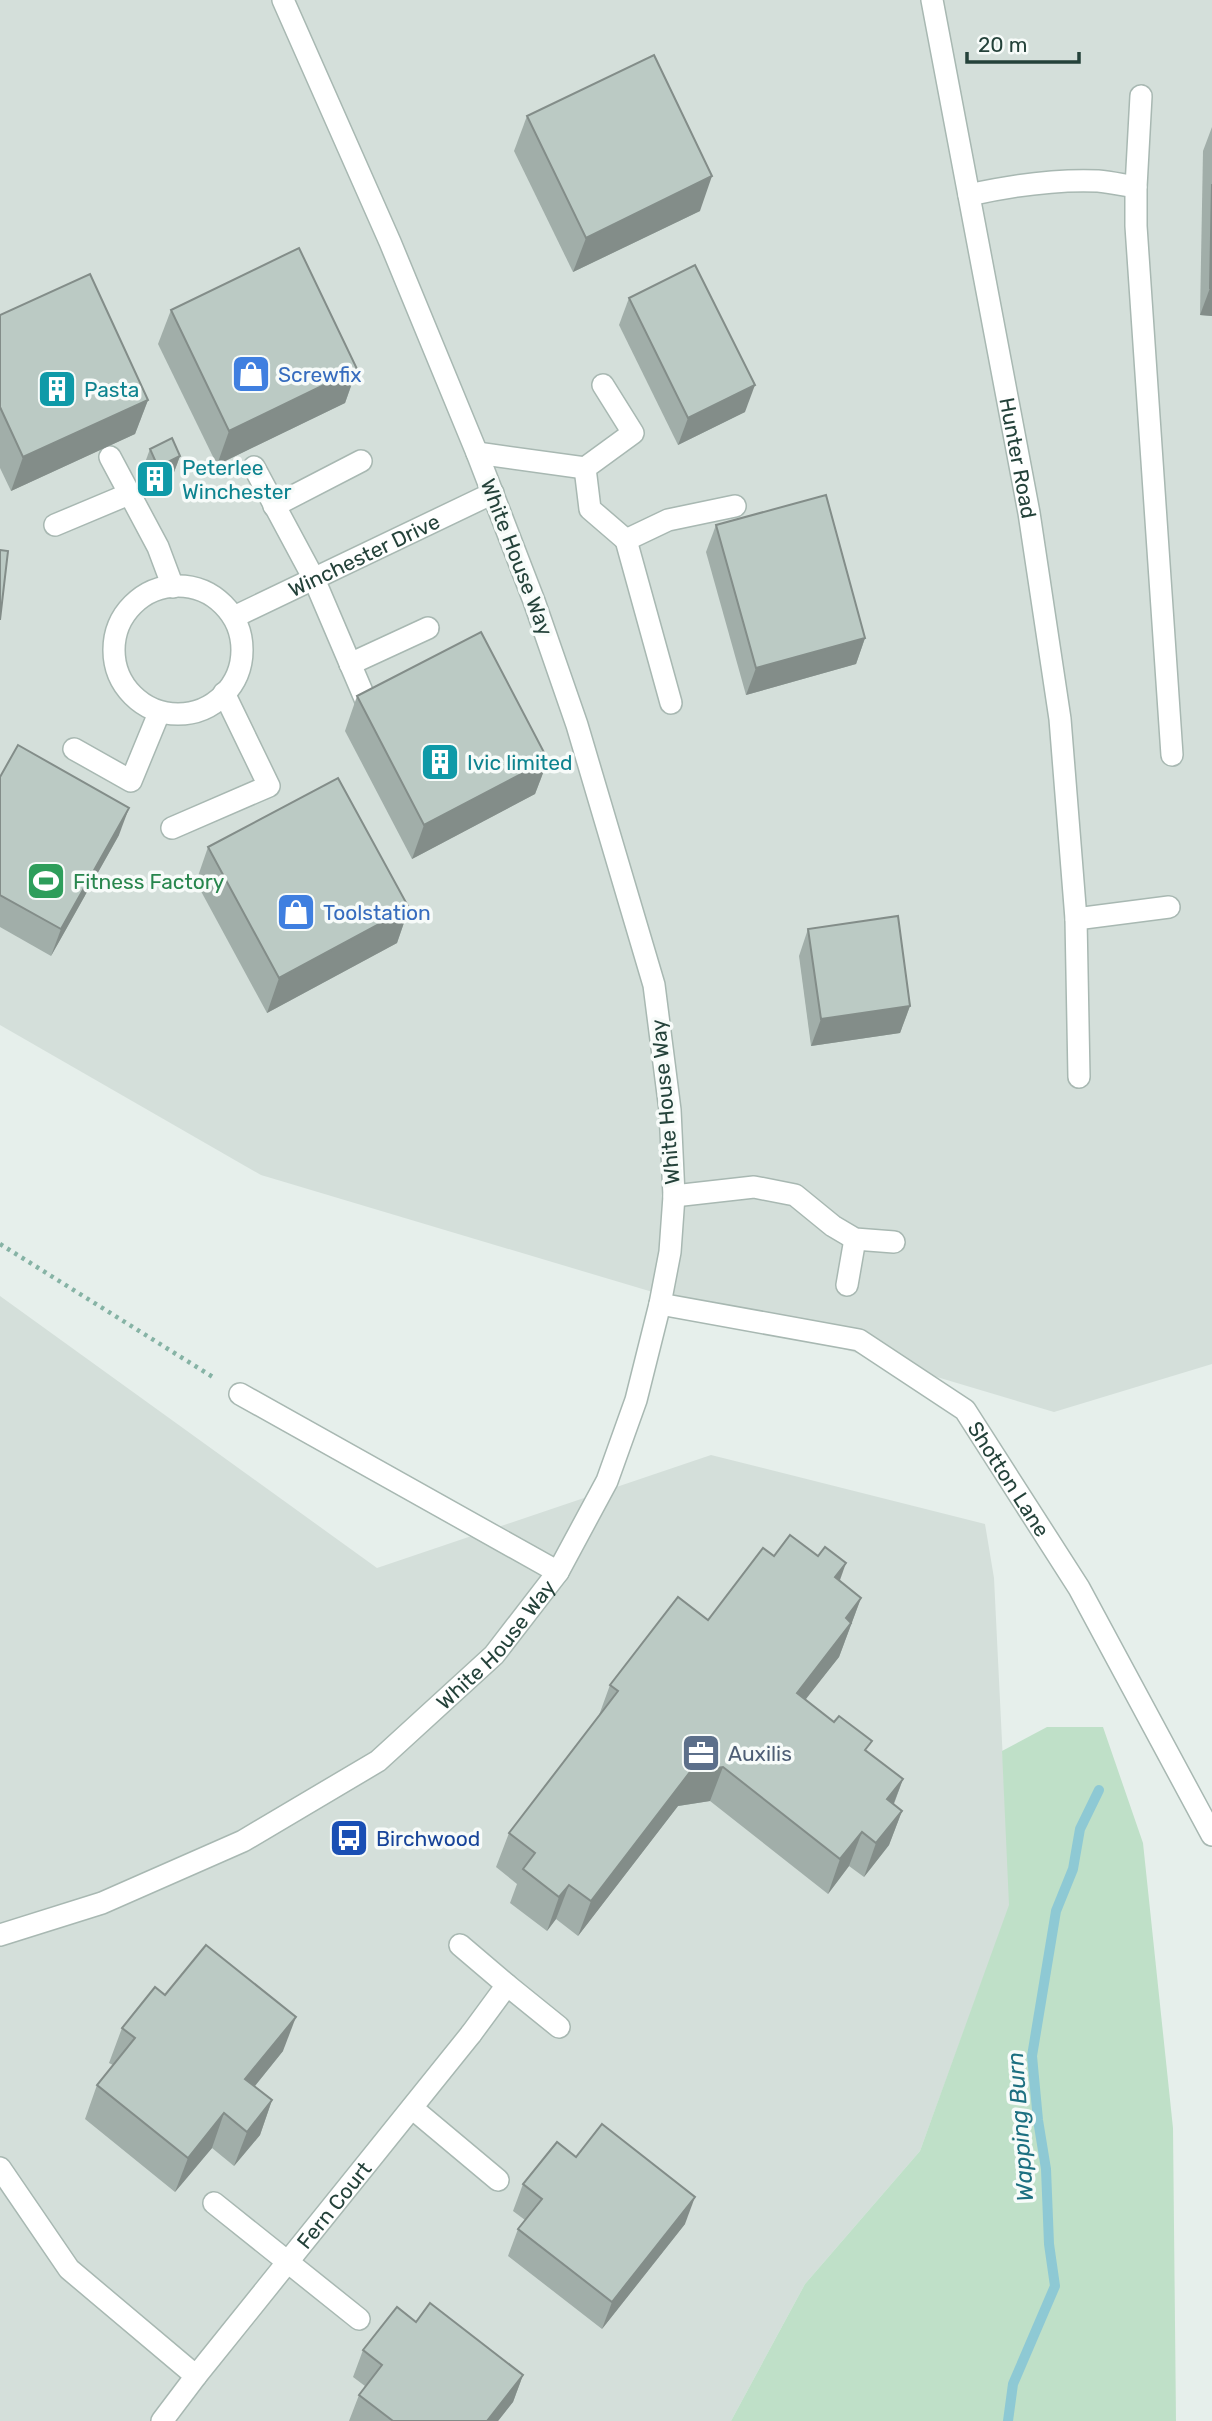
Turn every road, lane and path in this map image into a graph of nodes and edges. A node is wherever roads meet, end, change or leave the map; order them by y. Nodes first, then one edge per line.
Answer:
1 (282, 0) edge
2 (932, 0) edge
3 (1141, 96) dead end
4 (1136, 187) junction
5 (969, 195) junction
6 (603, 385) dead end
7 (477, 453) junction
8 (110, 457) dead end
9 (361, 461) dead end
10 (254, 467) dead end
11 (585, 468) junction
12 (493, 493) junction
13 (130, 494) junction
14 (274, 506) junction
15 (735, 506) dead end
16 (55, 525) dead end
17 (626, 540) junction
18 (314, 579) junction
19 (173, 587) junction
20 (234, 617) junction
21 (428, 628) dead end
22 (351, 664) junction
23 (224, 693) junction
24 (671, 703) dead end
25 (369, 708) edge
26 (159, 713) junction
27 (74, 749) dead end
28 (1172, 755) dead end
29 (172, 828) dead end
30 (1170, 907) dead end
31 (1076, 919) junction
32 (1079, 1077) dead end
33 (674, 1196) junction
34 (855, 1240) junction
35 (894, 1242) dead end
36 (0, 1244) edge
37 (847, 1285) dead end
38 (660, 1304) junction
39 (240, 1394) joint
40 (558, 1572) junction
41 (1212, 1835) edge
42 (0, 1935) edge
43 (460, 1945) dead end
44 (507, 1985) junction
45 (559, 2026) dead end
46 (412, 2108) junction
47 (0, 2168) edge
48 (498, 2180) dead end
49 (214, 2203) dead end
50 (288, 2262) junction
51 (359, 2319) dead end
52 (196, 2376) junction
53 (162, 2421) edge

1 - 7 street, White House Way
2 - 5 street, Hunter Road
3 - 4 street
4 - 5 street
4 - 28 street
5 - 31 street, Hunter Road
6 - 11 street
7 - 11 street
7 - 12 street, White House Way
8 - 13 street
9 - 14 street
10 - 14 street
11 - 17 street
12 - 18 street, Winchester Drive
12 - 33 street, White House Way
13 - 16 street
13 - 19 street
14 - 18 street
15 - 17 street
17 - 24 street
18 - 20 street, Winchester Drive
18 - 22 street
19 - 20 street
19 - 26 street
20 - 23 street
21 - 22 street
22 - 25 street
23 - 26 street
23 - 29 street
26 - 27 street
30 - 31 street
31 - 32 street, Hunter Road
33 - 34 street
33 - 38 street, White House Way
34 - 35 street
34 - 37 street
36 - 39 path
38 - 40 street, White House Way
38 - 41 street, Shotton Lane
39 - 40 street
40 - 42 street, White House Way
43 - 44 street
44 - 45 street
44 - 46 street, Fern Court
46 - 48 street
46 - 50 street, Fern Court
47 - 52 street
49 - 50 street
50 - 51 street
50 - 52 street, Fern Court
52 - 53 street, Fern Court

